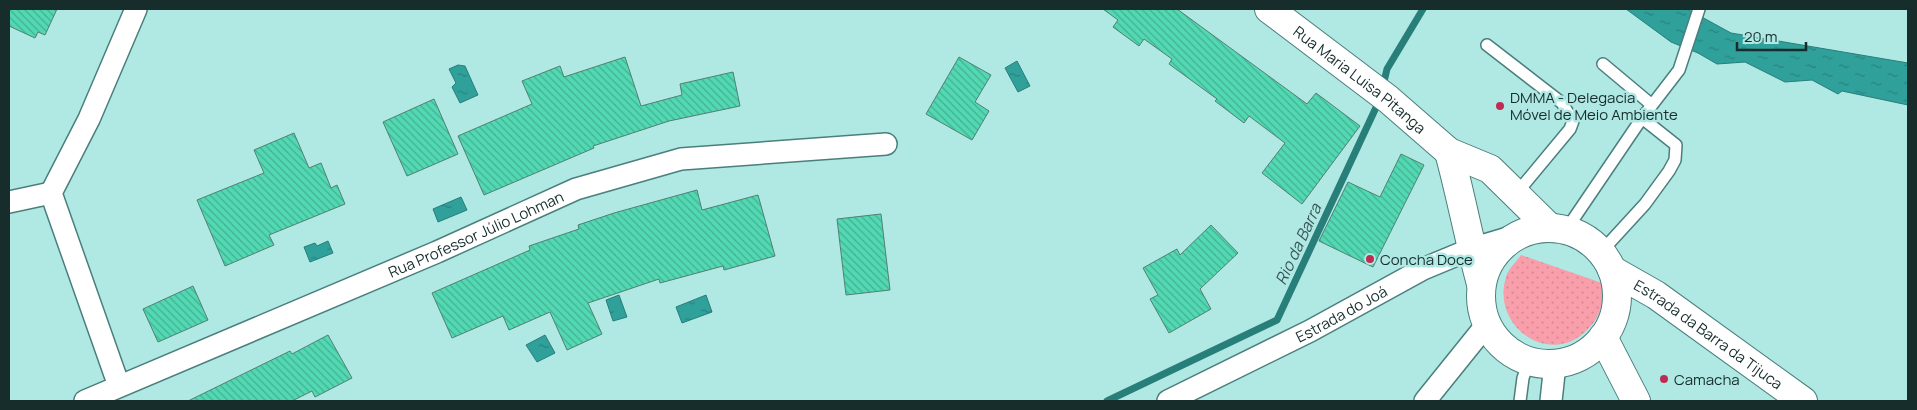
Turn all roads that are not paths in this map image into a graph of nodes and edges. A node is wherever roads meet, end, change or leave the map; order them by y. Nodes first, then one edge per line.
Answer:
1 (136, 9) edge
2 (1269, 9) edge
3 (1699, 9) edge
4 (1487, 45) dead end
5 (1603, 64) dead end
6 (1652, 105) junction
7 (1642, 118) junction
8 (886, 144) dead end
9 (1448, 152) junction
10 (1490, 169) junction
11 (51, 193) junction
12 (1460, 193) junction
13 (1516, 194) junction
14 (9, 202) edge
15 (1557, 229) junction
16 (1518, 235) junction
17 (1471, 249) junction
18 (1607, 261) junction
19 (1481, 284) junction
20 (1487, 324) junction
21 (1604, 337) junction
22 (1542, 362) junction
23 (118, 386) junction
24 (85, 401) edge
25 (1168, 401) edge
26 (1425, 401) edge
27 (1520, 401) edge
28 (1551, 401) edge
29 (1636, 401) edge
30 (1803, 401) edge

1 - 11 street
2 - 9 street, Rua Maria Luisa Pitanga
3 - 6 lane
4 - 13 lane
5 - 6 lane
6 - 7 lane
7 - 15 lane
7 - 18 lane
8 - 23 street, Rua Professor Júlio Lohman
9 - 10 street, Rua Maria Luisa Pitanga
9 - 12 street
10 - 12 street
10 - 13 street, Rua Maria Luisa Pitanga
11 - 14 street
11 - 23 street
12 - 17 street
13 - 15 street, Rua Maria Luisa Pitanga
15 - 16 street
15 - 18 street
16 - 17 street, Estrada do Joá
16 - 19 street
17 - 19 street
17 - 25 street, Estrada do Joá
18 - 21 street
18 - 30 street, Estrada da Barra da Tijuca
19 - 20 street
20 - 22 street
20 - 26 street
21 - 22 street
21 - 29 street
22 - 27 lane
22 - 28 street
23 - 24 street, Rua Professor Júlio Lohman

